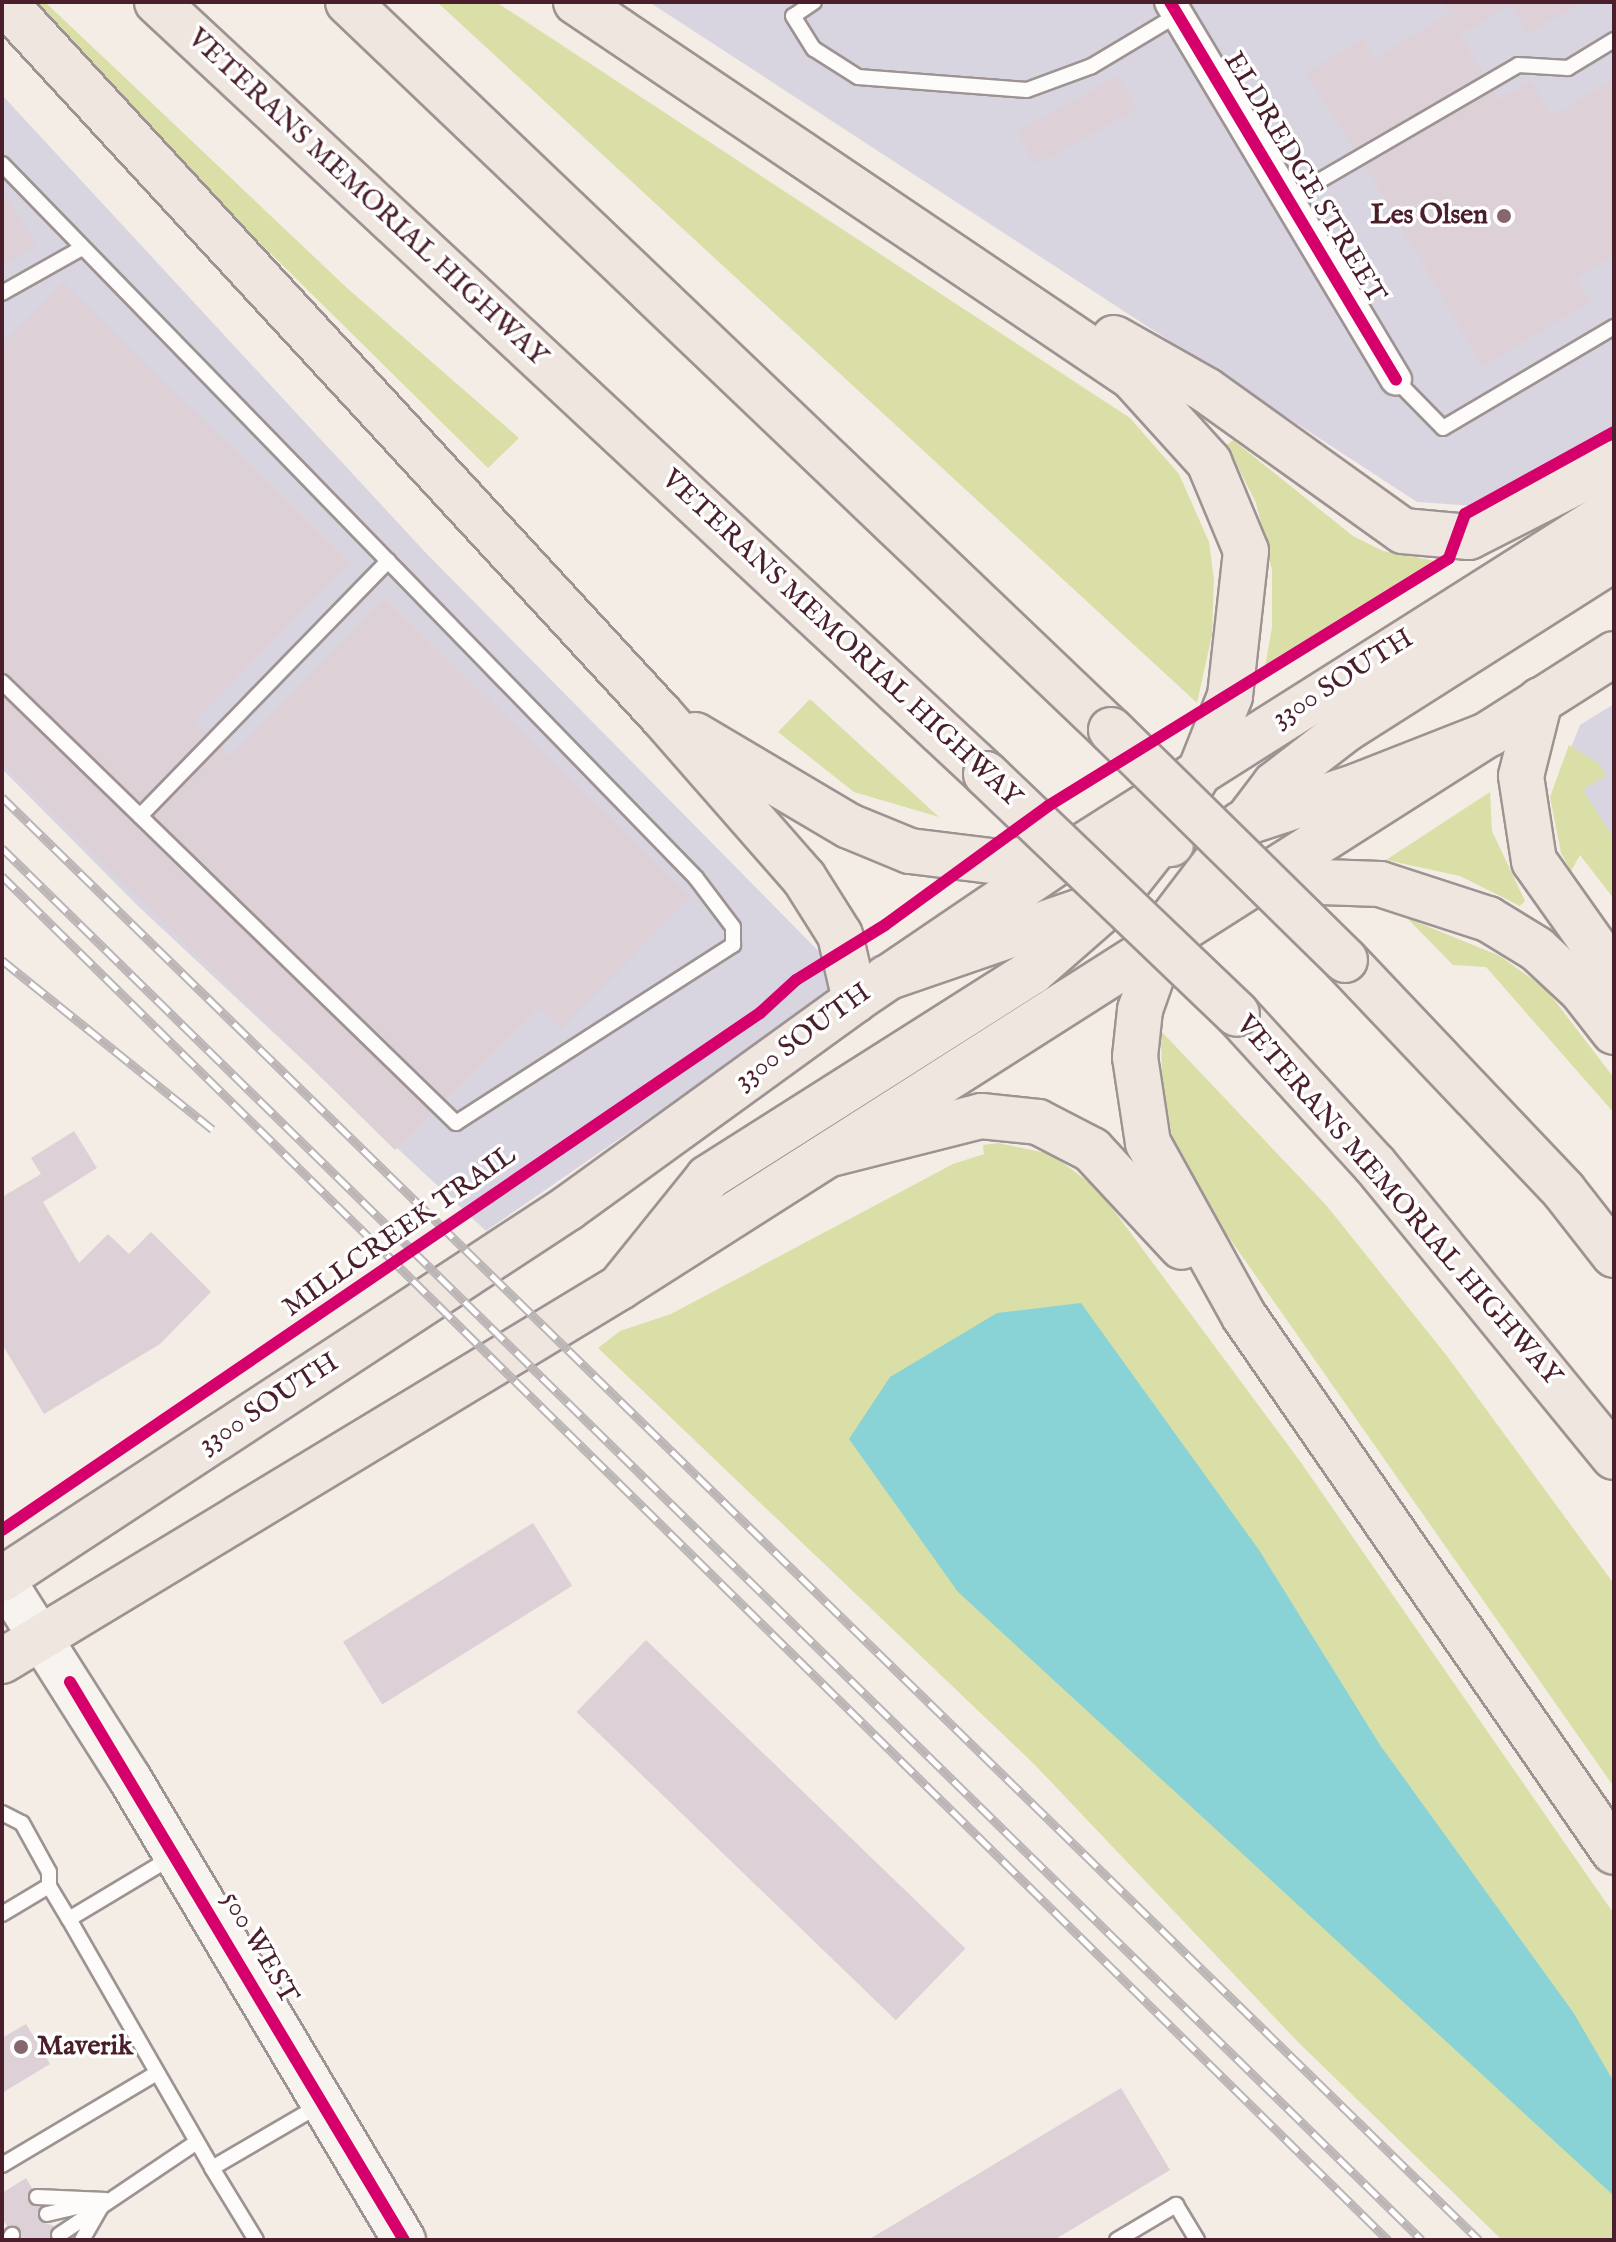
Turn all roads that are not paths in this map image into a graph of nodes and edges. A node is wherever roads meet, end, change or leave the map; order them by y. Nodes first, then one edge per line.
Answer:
1 (4, 2) edge
2 (157, 2) edge
3 (348, 2) edge
4 (576, 2) edge
5 (814, 2) edge
6 (1174, 8) edge
7 (1614, 40) edge
8 (2, 164) edge
9 (1288, 199) junction
10 (931, 237) junction
11 (82, 248) junction
12 (2, 293) edge
13 (1614, 327) edge
14 (1396, 380) joint
15 (1614, 463) edge
16 (1614, 510) edge
17 (1614, 559) edge
18 (388, 561) junction
19 (1614, 654) edge
20 (2, 682) edge
21 (1540, 700) junction
22 (662, 716) junction
23 (1490, 734) junction
24 (1201, 769) junction
25 (140, 816) junction
26 (1242, 823) junction
27 (1154, 849) junction
28 (1064, 858) junction
29 (1268, 879) junction
30 (1197, 882) junction
31 (1113, 901) junction
32 (1158, 946) junction
33 (1614, 974) edge
34 (871, 989) junction
35 (1614, 1032) edge
36 (831, 1154) junction
37 (1614, 1255) edge
38 (620, 1287) junction
39 (1244, 1316) junction
40 (1614, 1457) edge
41 (2, 1579) edge
42 (42, 1637) junction
43 (2, 1661) edge
44 (2, 1813) edge
45 (1614, 1852) edge
46 (176, 1855) junction
47 (49, 1886) junction
48 (4, 1911) edge
49 (69, 1919) junction
50 (157, 2073) junction
51 (323, 2103) junction
52 (197, 2142) junction
53 (2, 2165) edge
54 (212, 2168) junction
55 (37, 2197) dead end
56 (106, 2200) junction
57 (47, 2214) dead end
58 (59, 2235) dead end
59 (82, 2240) edge
60 (92, 2240) edge
61 (256, 2240) edge
62 (404, 2240) edge
63 (1117, 2240) edge
64 (1197, 2240) edge

1 - 22 main road
2 - 40 main road, VETERANS MEMORIAL HIGHWAY, bridge
3 - 37 main road, bridge
4 - 10 main road
5 - 6 lane
6 - 9 street, ELDREDGE STREET
7 - 9 lane
8 - 11 lane
9 - 14 street, ELDREDGE STREET
10 - 15 main road
10 - 24 main road
11 - 12 lane
11 - 18 lane
13 - 14 lane
16 - 24 main road, 3300 SOUTH
17 - 26 main road
18 - 25 lane
18 - 25 lane
19 - 21 main road
20 - 25 lane
21 - 23 main road
21 - 33 main road
22 - 28 main road
22 - 34 main road
23 - 26 main road
23 - 29 main road
24 - 27 main road
24 - 28 main road, 3300 SOUTH
26 - 27 main road
26 - 30 main road
27 - 28 main road
27 - 31 main road
28 - 34 main road, 3300 SOUTH
29 - 30 main road
29 - 32 main road
29 - 35 main road
30 - 31 main road
30 - 32 main road
31 - 34 main road
31 - 38 main road
32 - 36 main road
32 - 39 main road
34 - 41 main road, 3300 SOUTH
36 - 38 main road
36 - 39 main road
38 - 42 main road
39 - 45 main road
41 - 42 main road, 500 WEST
42 - 43 main road
42 - 46 main road, 500 WEST
44 - 47 lane
46 - 49 lane
46 - 51 main road, 500 WEST
47 - 48 lane
47 - 49 lane
49 - 50 lane
50 - 52 lane
50 - 53 lane
51 - 54 lane
51 - 62 main road, 500 WEST
52 - 54 lane
52 - 56 lane
54 - 61 lane
55 - 56 lane
56 - 57 lane
56 - 58 lane
56 - 59 lane
56 - 60 lane
63 - 64 lane

